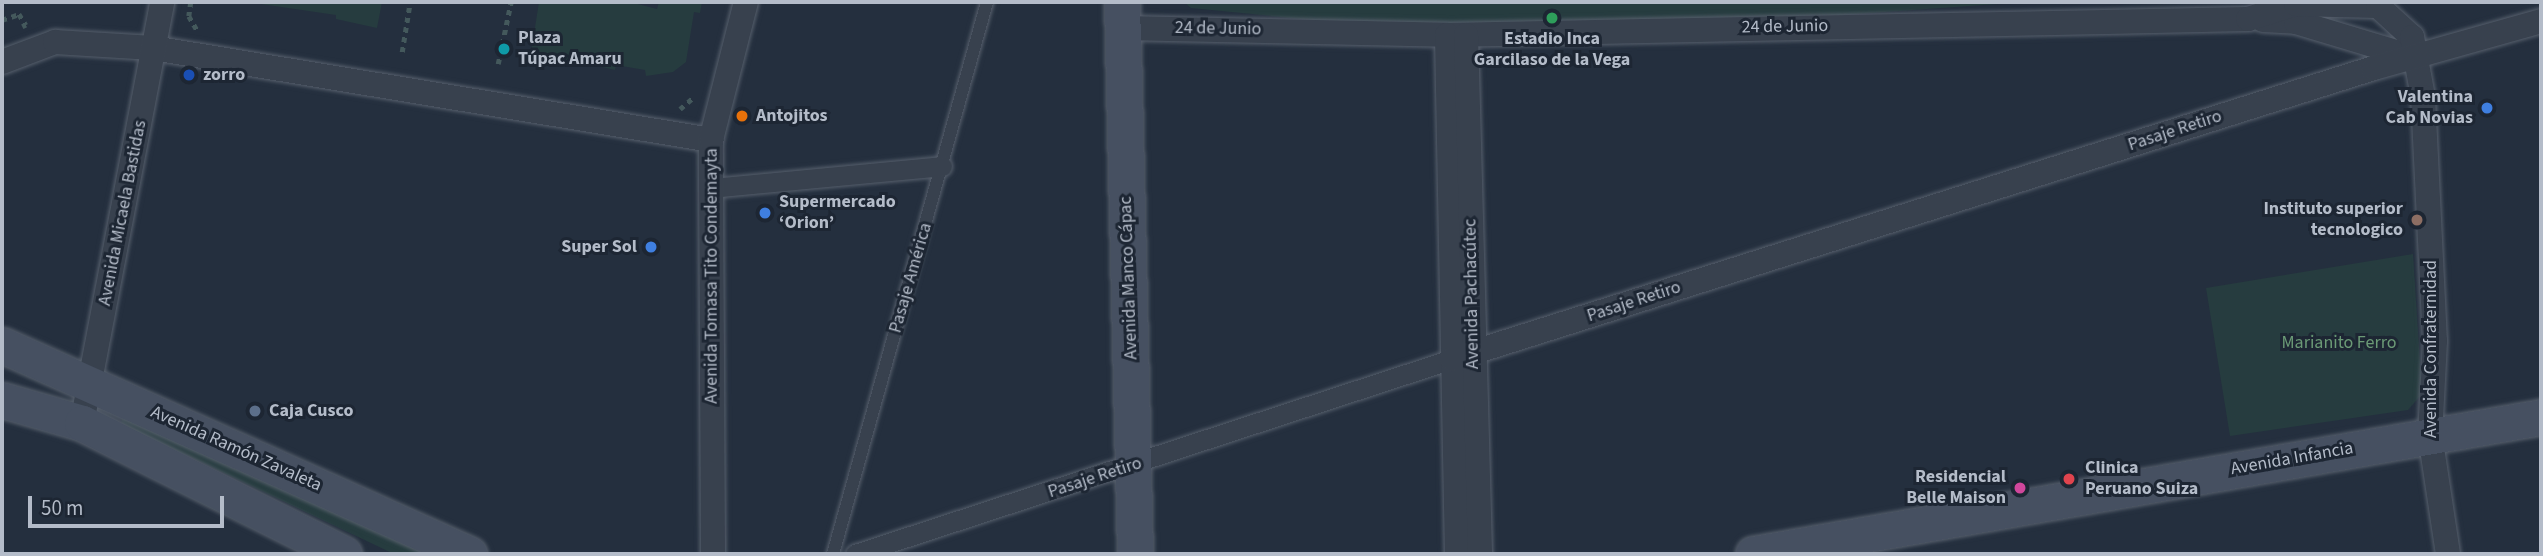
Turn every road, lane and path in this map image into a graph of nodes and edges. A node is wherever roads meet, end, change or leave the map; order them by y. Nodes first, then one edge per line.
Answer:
1 (162, 2) edge
2 (191, 2) edge
3 (410, 2) edge
4 (511, 2) edge
5 (746, 2) edge
6 (987, 2) edge
7 (2385, 6) edge
8 (2067, 11) edge
9 (1134, 15) edge
10 (2248, 19) junction
11 (2, 20) edge
12 (2541, 21) edge
13 (14, 30) dead end
14 (200, 34) dead end
15 (1456, 35) junction
16 (153, 48) junction
17 (402, 52) dead end
18 (2416, 58) junction
19 (2, 62) edge
20 (498, 64) dead end
21 (697, 88) dead end
22 (677, 111) dead end
23 (711, 140) junction
24 (942, 166) junction
25 (711, 188) junction
26 (2, 345) edge
27 (1463, 356) junction
28 (91, 384) junction
29 (2, 400) edge
30 (2541, 417) edge
31 (82, 423) junction
32 (2430, 435) junction
33 (1145, 463) junction
34 (1828, 548) edge
35 (344, 554) edge
36 (470, 554) edge
37 (713, 554) edge
38 (833, 554) edge
39 (855, 554) edge
40 (1135, 554) edge
41 (1156, 554) edge
42 (1457, 554) edge
43 (1480, 554) edge
44 (1753, 554) edge
45 (2448, 554) edge

1 - 16 street, Avenida Micaela Bastidas
2 - 14 path
3 - 17 path
4 - 20 path
5 - 23 street, Avenida Tomasa Tito Condemayta
6 - 24 lane, Pasaje América
7 - 10 street, 24 de Junio
7 - 18 street, 24 de Junio
8 - 10 street, 24 de Junio
8 - 15 street, 24 de Junio
9 - 15 street, 24 de Junio
9 - 33 main road, Avenida Manco Cápac
10 - 18 street
11 - 13 path
12 - 18 street, Pasaje Retiro
15 - 27 street, Avenida Pachacútec
16 - 19 street
16 - 23 street
16 - 28 street, Avenida Micaela Bastidas
18 - 27 street, Pasaje Retiro
18 - 32 street, Avenida Confraternidad
21 - 22 path
23 - 25 street, Avenida Tomasa Tito Condemayta
24 - 25 street
24 - 38 lane, Pasaje América
25 - 37 street, Avenida Tomasa Tito Condemayta
26 - 28 main road, Avenida Ramón Zavaleta
27 - 33 street, Pasaje Retiro
27 - 42 street, Avenida Pachacútec
27 - 43 street, Avenida Pachacútec
28 - 31 street, Avenida Micaela Bastidas
28 - 36 main road, Avenida Ramón Zavaleta
29 - 31 main road
30 - 32 main road, Avenida Infancia
31 - 35 main road
32 - 34 main road, Avenida Infancia
32 - 45 street, Avenida Confraternidad
33 - 39 street, Pasaje Retiro
33 - 40 main road, Avenida Manco Cápac
33 - 41 main road, Avenida Manco Cápac
34 - 44 main road, Avenida Infancia

